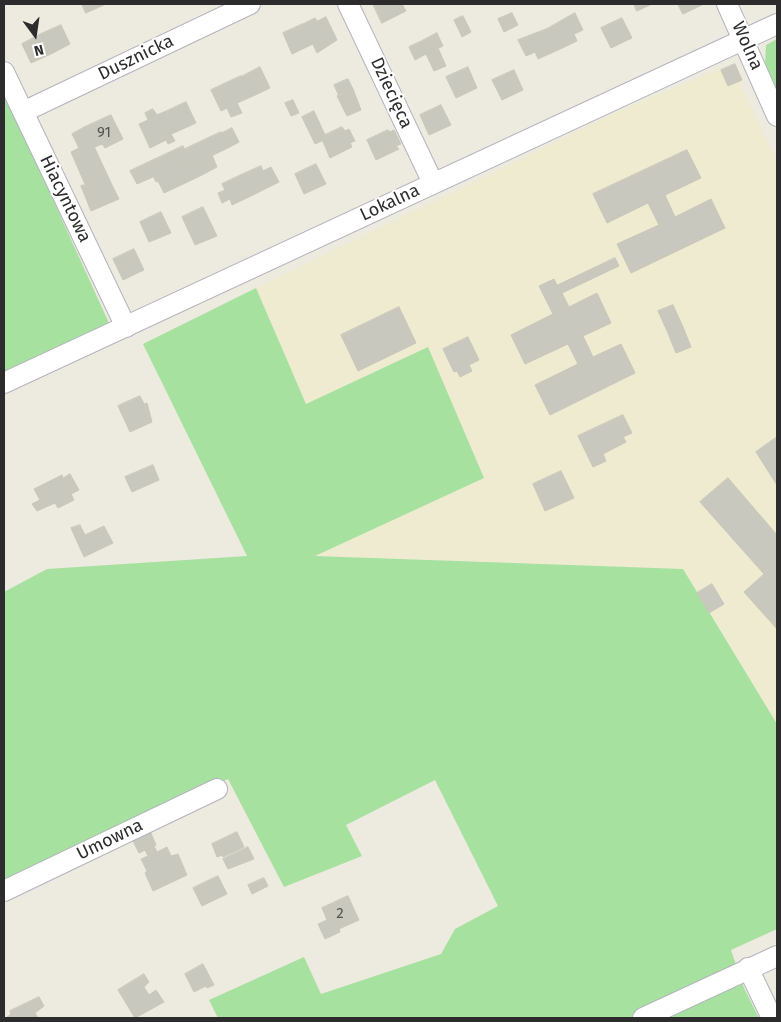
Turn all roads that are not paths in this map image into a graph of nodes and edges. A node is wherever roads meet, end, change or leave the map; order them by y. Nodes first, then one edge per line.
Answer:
1 (250, 4) edge
2 (348, 4) edge
3 (727, 4) edge
4 (777, 24) edge
5 (744, 40) junction
6 (4, 72) edge
7 (23, 112) junction
8 (777, 116) edge
9 (433, 183) junction
10 (126, 327) junction
11 (4, 383) edge
12 (217, 789) dead end
13 (4, 891) edge
14 (777, 956) edge
15 (748, 968) junction
16 (643, 1018) edge
17 (772, 1018) edge

1 - 7 street, Dusznicka
2 - 9 street, Dziecięca
3 - 5 street, Wolna
4 - 5 street, Lokalna
5 - 8 street, Wolna
5 - 9 street, Lokalna
6 - 7 street, Hiacyntowa
7 - 10 street, Hiacyntowa
9 - 10 street, Lokalna
10 - 11 street, Lokalna
12 - 13 street, Umowna
14 - 15 street
15 - 16 street
15 - 17 street

